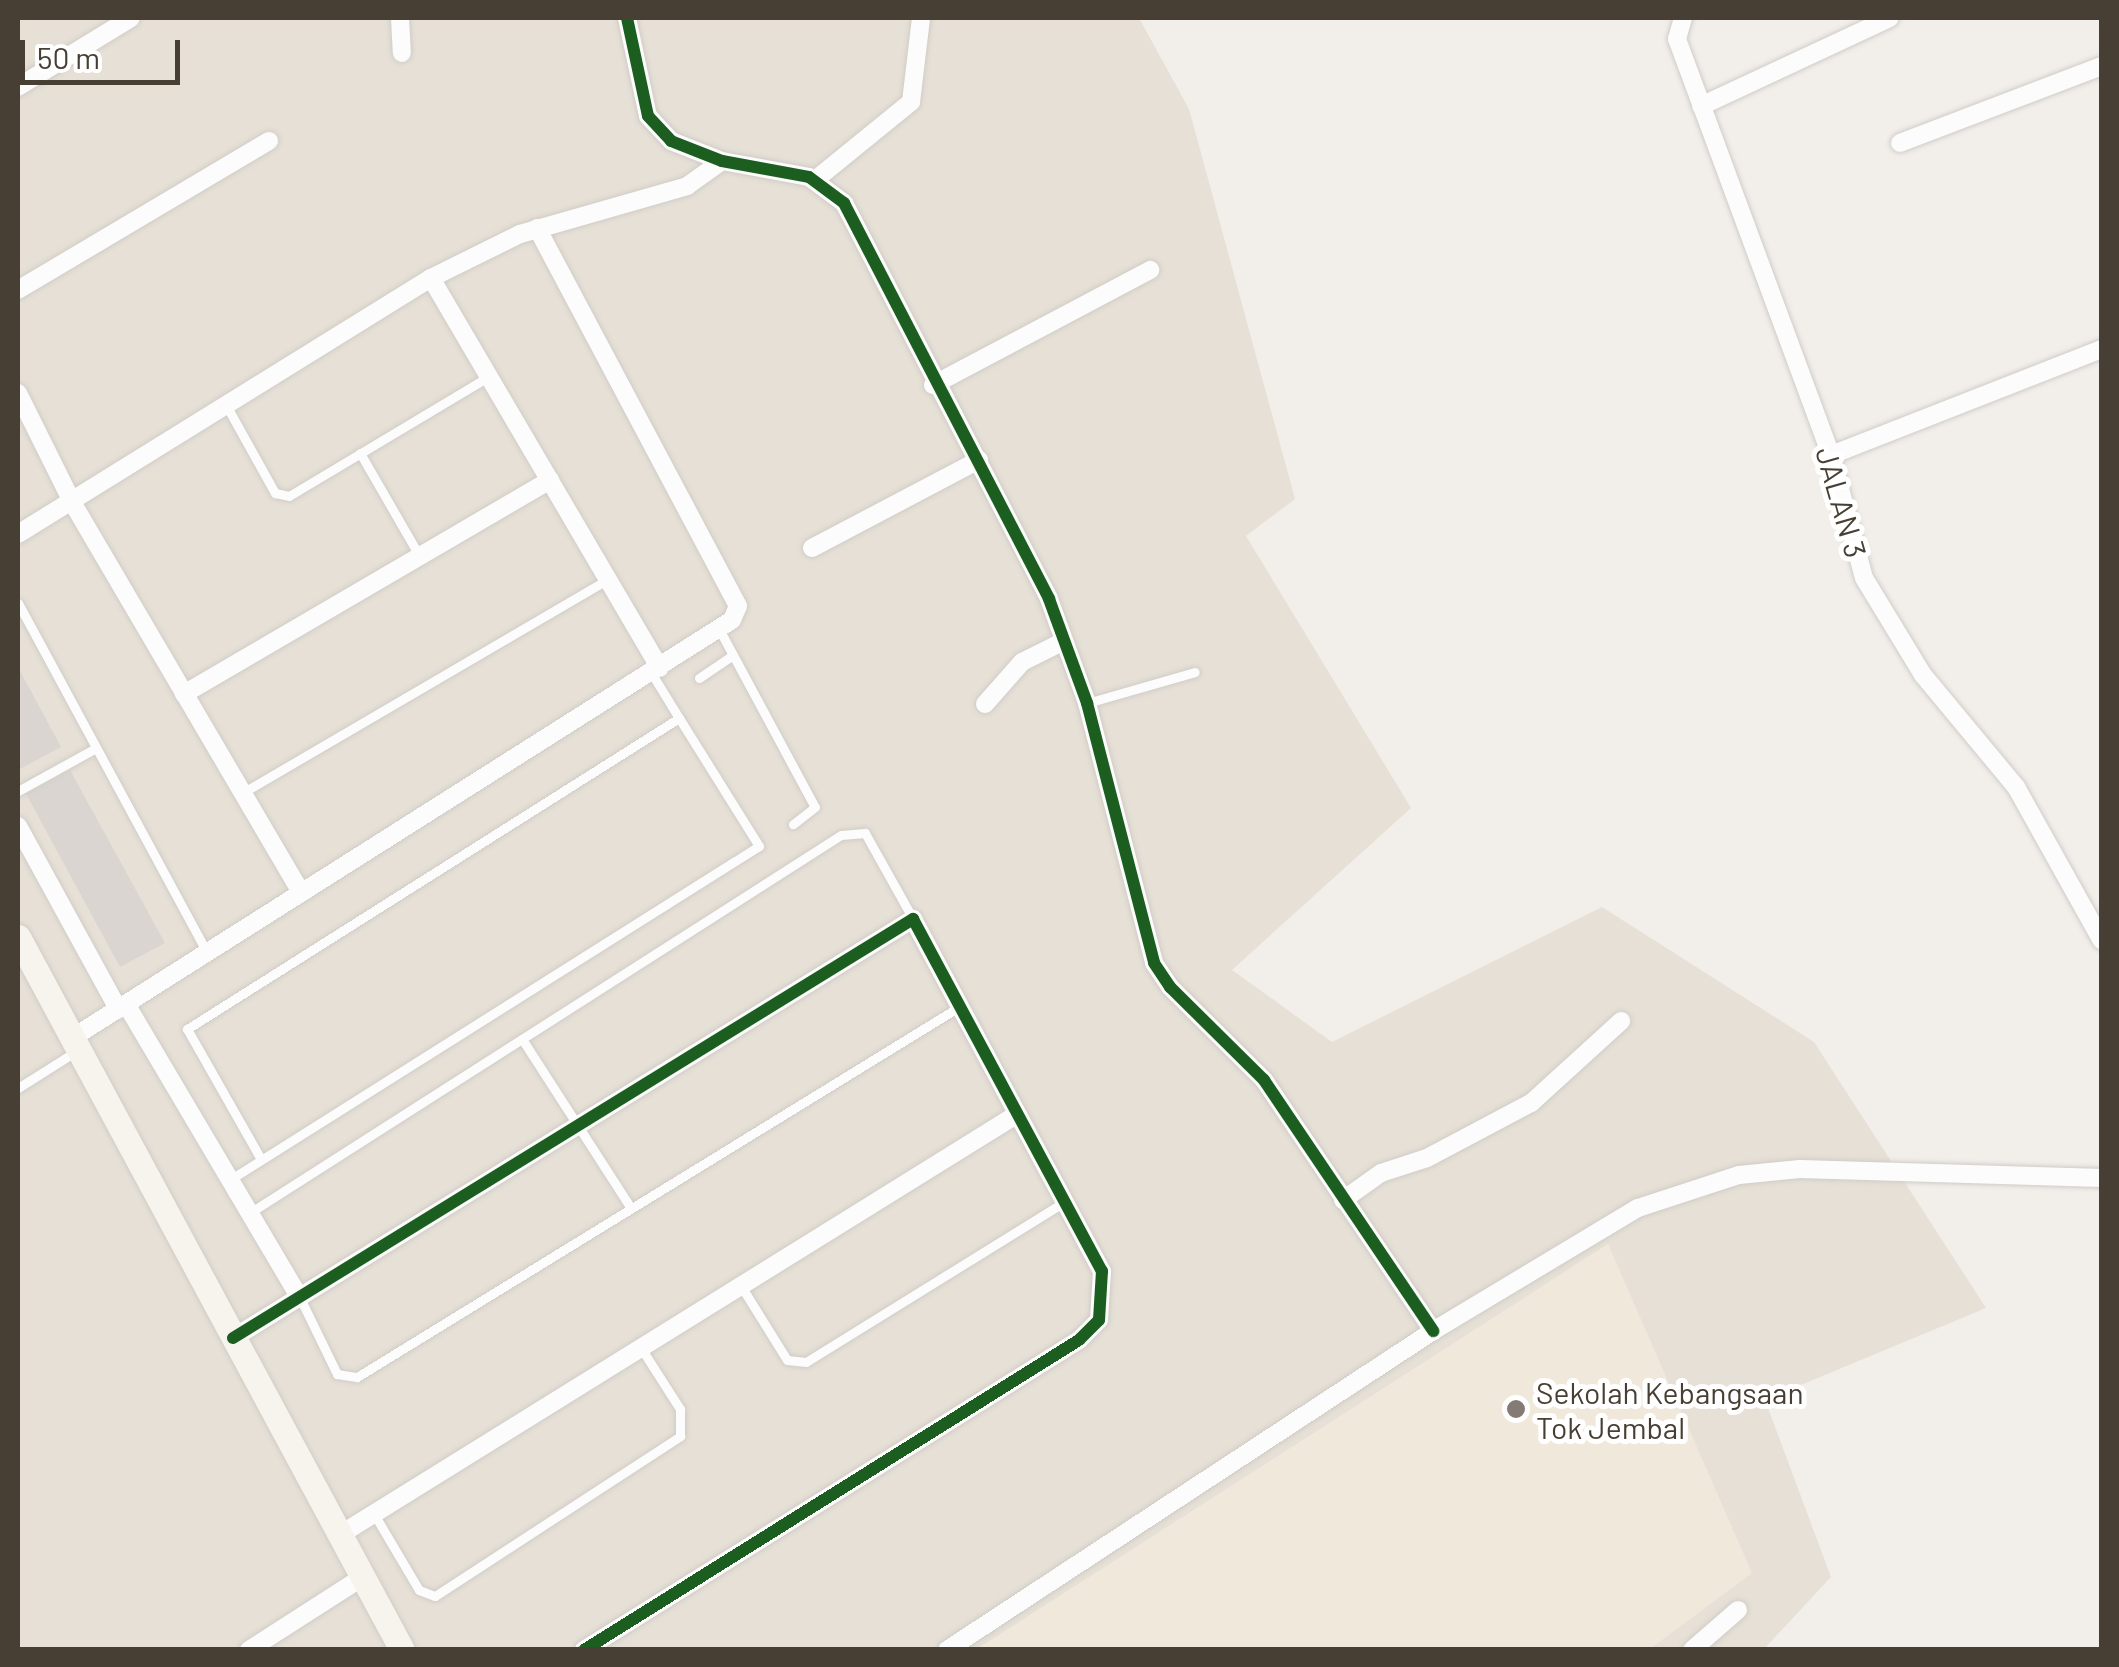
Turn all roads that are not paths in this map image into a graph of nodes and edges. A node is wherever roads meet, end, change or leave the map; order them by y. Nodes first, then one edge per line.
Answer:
1 (132, 18) edge
2 (400, 18) edge
3 (626, 18) edge
4 (921, 18) edge
5 (1683, 18) edge
6 (1890, 18) edge
7 (402, 53) dead end
8 (2102, 66) edge
9 (18, 87) edge
10 (1701, 106) junction
11 (269, 141) dead end
12 (1900, 143) dead end
13 (722, 161) junction
14 (815, 180) junction
15 (536, 228) junction
16 (1150, 270) dead end
17 (431, 278) junction
18 (18, 290) edge
19 (2102, 348) edge
20 (489, 376) junction
21 (933, 384) junction
22 (18, 392) edge
23 (226, 405) junction
24 (360, 454) junction
25 (1831, 454) junction
26 (979, 460) junction
27 (550, 480) junction
28 (72, 502) junction
29 (18, 534) edge
30 (812, 548) dead end
31 (420, 556) junction
32 (608, 580) junction
33 (18, 603) edge
34 (719, 629) junction
35 (1064, 642) junction
36 (733, 654) junction
37 (656, 671) junction
38 (1196, 672) dead end
39 (700, 678) dead end
40 (184, 694) junction
41 (1087, 703) junction
42 (986, 704) dead end
43 (679, 718) junction
44 (96, 748) junction
45 (18, 791) edge
46 (242, 793) junction
47 (793, 824) dead end
48 (18, 826) edge
49 (302, 893) junction
50 (912, 919) junction
51 (18, 937) edge
52 (2102, 941) edge
53 (208, 952) junction
54 (122, 1006) junction
55 (959, 1007) junction
56 (1622, 1021) dead end
57 (522, 1038) junction
58 (75, 1044) junction
59 (18, 1074) edge
60 (20, 1086) edge
61 (1016, 1115) junction
62 (577, 1126) junction
63 (261, 1159) junction
64 (2102, 1178) edge
65 (230, 1179) junction
66 (1343, 1200) junction
67 (1064, 1202) junction
68 (631, 1208) junction
69 (248, 1214) junction
70 (741, 1286) junction
71 (299, 1296) junction
72 (1433, 1332) junction
73 (234, 1338) junction
74 (641, 1348) junction
75 (374, 1514) junction
76 (338, 1536) junction
77 (360, 1578) junction
78 (1738, 1610) dead end
79 (249, 1650) edge
80 (402, 1650) edge
81 (584, 1650) edge
82 (947, 1650) edge
83 (1692, 1650) edge

1 - 9 street
2 - 7 street
3 - 13 street
4 - 14 street
5 - 10 street, JALAN 3
6 - 10 street
8 - 12 street
10 - 25 street, JALAN 3
11 - 18 street
13 - 14 street
13 - 15 street
14 - 21 street
15 - 17 street
15 - 34 street
16 - 21 street
17 - 20 street
17 - 23 street
19 - 25 street
20 - 24 lane
20 - 27 street
21 - 26 street
22 - 28 street
23 - 24 lane
23 - 28 street
24 - 31 lane
25 - 52 street, JALAN 3
26 - 30 street
26 - 35 street
27 - 31 street
27 - 32 street
28 - 29 street
28 - 40 street
31 - 40 street
32 - 37 street
32 - 46 lane
33 - 44 lane
34 - 36 lane
34 - 37 street
35 - 41 street
35 - 42 street
36 - 39 lane
36 - 47 lane
37 - 43 lane
37 - 49 street
38 - 41 lane
40 - 46 street
41 - 66 street
43 - 63 lane
43 - 63 lane
44 - 45 lane
44 - 53 lane
46 - 49 street
48 - 54 street
49 - 53 street
50 - 55 street
50 - 57 lane
50 - 62 street
51 - 58 main road
53 - 54 street
54 - 58 street
54 - 65 street
55 - 61 street
55 - 68 lane
56 - 66 street
57 - 62 lane
57 - 69 lane
58 - 60 lane
58 - 73 main road
59 - 60 lane
61 - 67 street
61 - 70 street
62 - 68 lane
62 - 71 street
63 - 65 lane
64 - 72 street
65 - 69 street
66 - 72 street
67 - 70 lane
67 - 81 street
68 - 71 lane
69 - 71 street
70 - 74 street
71 - 73 street
72 - 82 street
73 - 76 main road
74 - 75 street
74 - 75 lane
75 - 76 street
76 - 77 main road
77 - 79 street
77 - 80 main road
78 - 83 street

